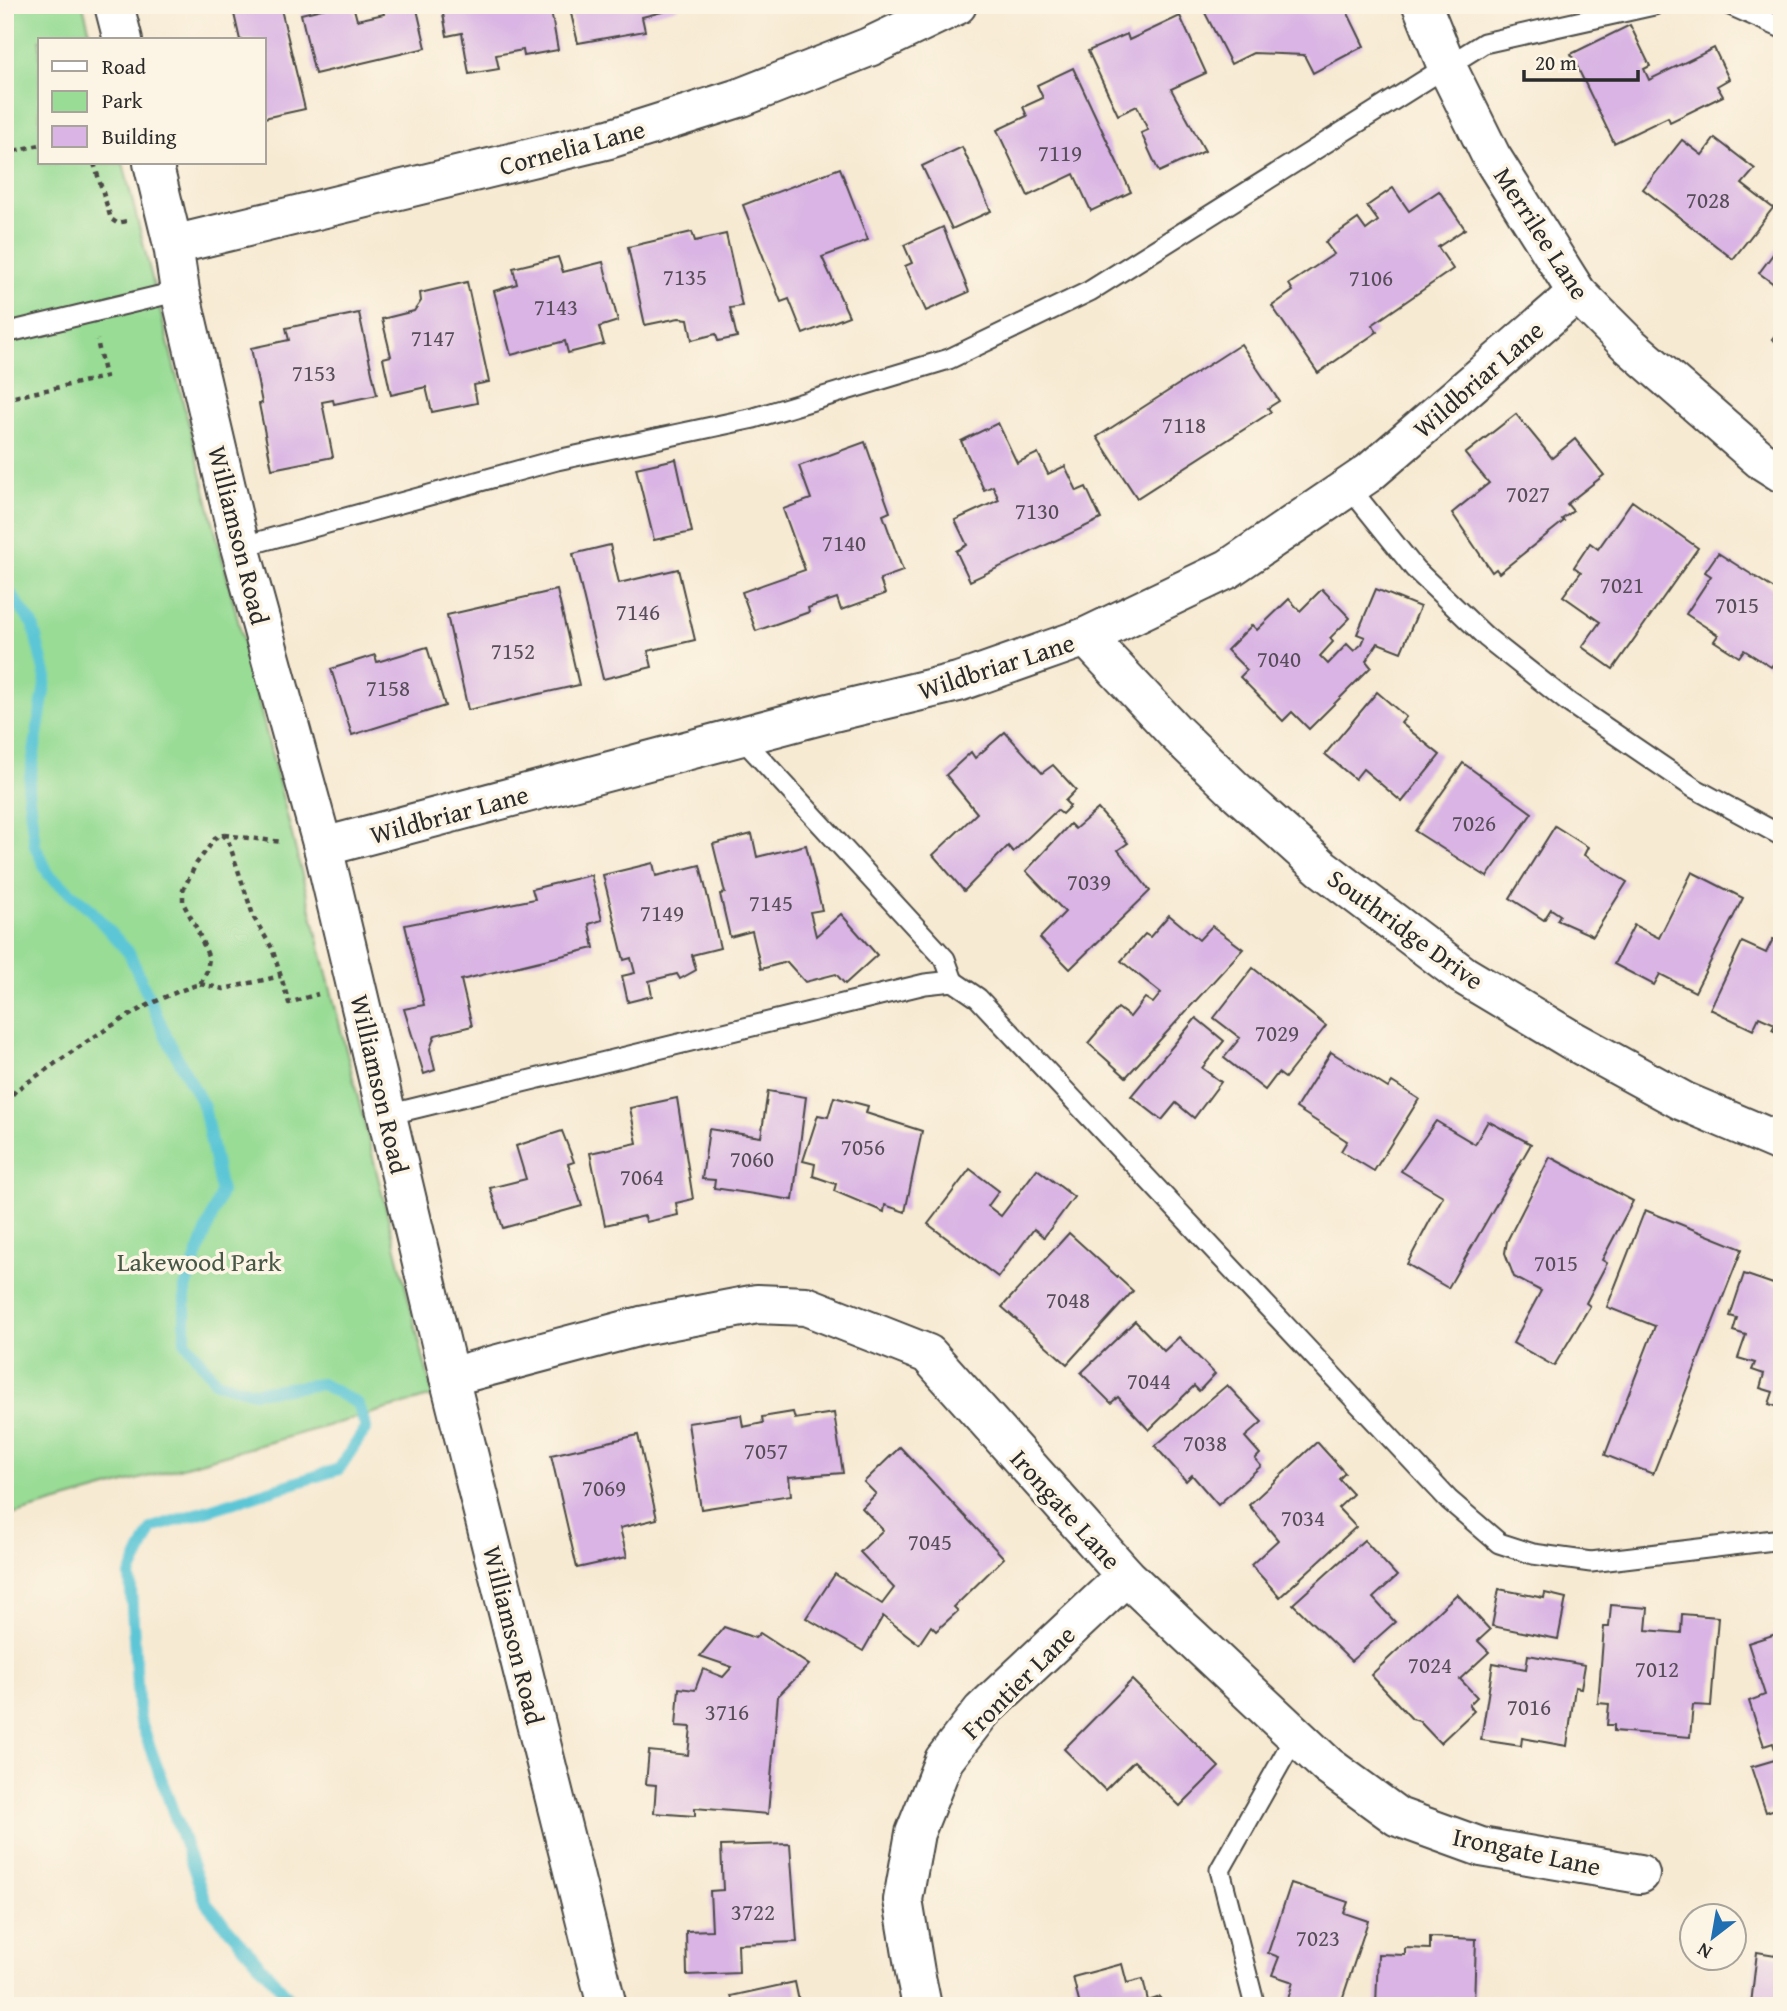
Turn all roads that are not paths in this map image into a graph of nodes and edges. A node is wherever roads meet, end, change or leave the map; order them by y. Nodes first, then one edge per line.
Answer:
1 (114, 5) edge
2 (957, 5) edge
3 (1422, 5) edge
4 (1654, 5) edge
5 (1730, 5) edge
6 (1782, 28) edge
7 (122, 38) edge
8 (1447, 67) junction
9 (153, 164) edge
10 (173, 244) junction
11 (180, 291) junction
12 (1577, 293) junction
13 (5, 333) edge
14 (1782, 473) edge
15 (1349, 487) junction
16 (240, 547) junction
17 (1086, 637) junction
18 (740, 736) junction
19 (1782, 836) edge
20 (323, 847) junction
21 (953, 981) junction
22 (387, 1115) junction
23 (1782, 1143) edge
24 (449, 1377) junction
25 (1782, 1539) edge
26 (1126, 1576) junction
27 (1296, 1735) junction
28 (1640, 1874) dead end
29 (607, 2006) edge
30 (922, 2006) edge
31 (1255, 2006) edge

1 - 7 street
2 - 10 street, Cornelia Lane
3 - 8 street, Merrilee Lane
4 - 8 lane
5 - 6 lane
8 - 12 street, Merrilee Lane
8 - 16 lane
9 - 10 street, Williamson Road
10 - 11 street, Williamson Road
11 - 13 lane
11 - 16 street, Williamson Road
12 - 14 street, Merrilee Lane
12 - 15 street, Wildbriar Lane
15 - 17 street, Wildbriar Lane
15 - 19 lane
16 - 20 street, Williamson Road
17 - 18 street, Wildbriar Lane
17 - 23 street, Southridge Drive
18 - 20 street, Wildbriar Lane
18 - 21 lane
20 - 22 street, Williamson Road
21 - 22 lane
21 - 25 lane
22 - 24 street, Williamson Road
24 - 26 street, Irongate Lane
24 - 29 street, Williamson Road
26 - 27 street, Irongate Lane
26 - 30 street, Frontier Lane
27 - 28 street, Irongate Lane
27 - 31 lane

